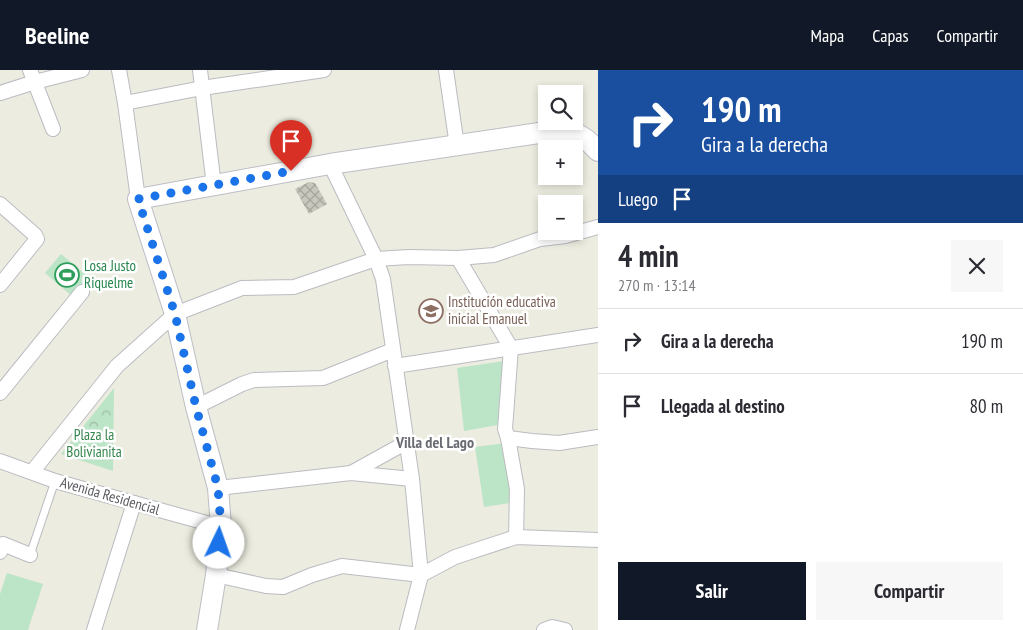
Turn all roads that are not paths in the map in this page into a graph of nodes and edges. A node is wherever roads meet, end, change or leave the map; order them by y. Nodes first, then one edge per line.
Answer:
1 (82, 70) edge
2 (119, 70) edge
3 (200, 70) edge
4 (324, 70) edge
5 (446, 70) edge
6 (292, 73) edge
7 (32, 76) edge
8 (202, 88) junction
9 (0, 93) edge
10 (125, 103) junction
11 (54, 129) dead end
12 (457, 146) junction
13 (598, 151) edge
14 (330, 164) junction
15 (214, 186) junction
16 (138, 199) junction
17 (0, 204) edge
18 (598, 227) edge
19 (458, 258) junction
20 (376, 259) junction
21 (0, 285) edge
22 (82, 292) dead end
23 (175, 314) junction
24 (598, 335) edge
25 (511, 348) junction
26 (393, 350) junction
27 (395, 366) junction
28 (0, 392) edge
29 (196, 407) junction
30 (598, 437) edge
31 (508, 438) junction
32 (407, 442) junction
33 (0, 461) edge
34 (32, 472) junction
35 (350, 474) junction
36 (412, 479) junction
37 (55, 481) junction
38 (218, 488) junction
39 (134, 503) junction
40 (221, 527) junction
41 (516, 537) junction
42 (597, 540) edge
43 (0, 552) edge
44 (30, 555) joint
45 (216, 575) junction
46 (420, 575) junction
47 (94, 630) edge
48 (207, 630) edge
49 (407, 630) edge
50 (544, 630) edge
51 (565, 630) edge

1 - 7 street
2 - 10 street
3 - 8 street
4 - 6 street
5 - 12 street
6 - 8 street
7 - 9 street
7 - 11 street
8 - 10 street
8 - 15 street
10 - 16 street
12 - 13 street
12 - 14 street
14 - 15 street
14 - 20 street
15 - 16 street
16 - 23 street
17 - 21 street
18 - 19 street
19 - 20 street
19 - 25 street
20 - 23 street
20 - 26 street
22 - 28 street
23 - 29 street
23 - 34 street
24 - 25 street
25 - 27 street
25 - 31 street
26 - 27 street
26 - 29 street
27 - 32 street
29 - 38 street
30 - 31 street
31 - 41 street
32 - 35 street
32 - 36 street
33 - 34 street, Avenida Residencial
34 - 37 street, Avenida Residencial
35 - 36 street
35 - 38 street
36 - 46 street
37 - 39 street, Avenida Residencial
37 - 44 lane
38 - 40 street
39 - 40 street, Avenida Residencial
39 - 47 street
40 - 45 street
41 - 42 street
41 - 46 street
43 - 44 street
45 - 46 street
45 - 48 street
46 - 49 street
50 - 51 street

